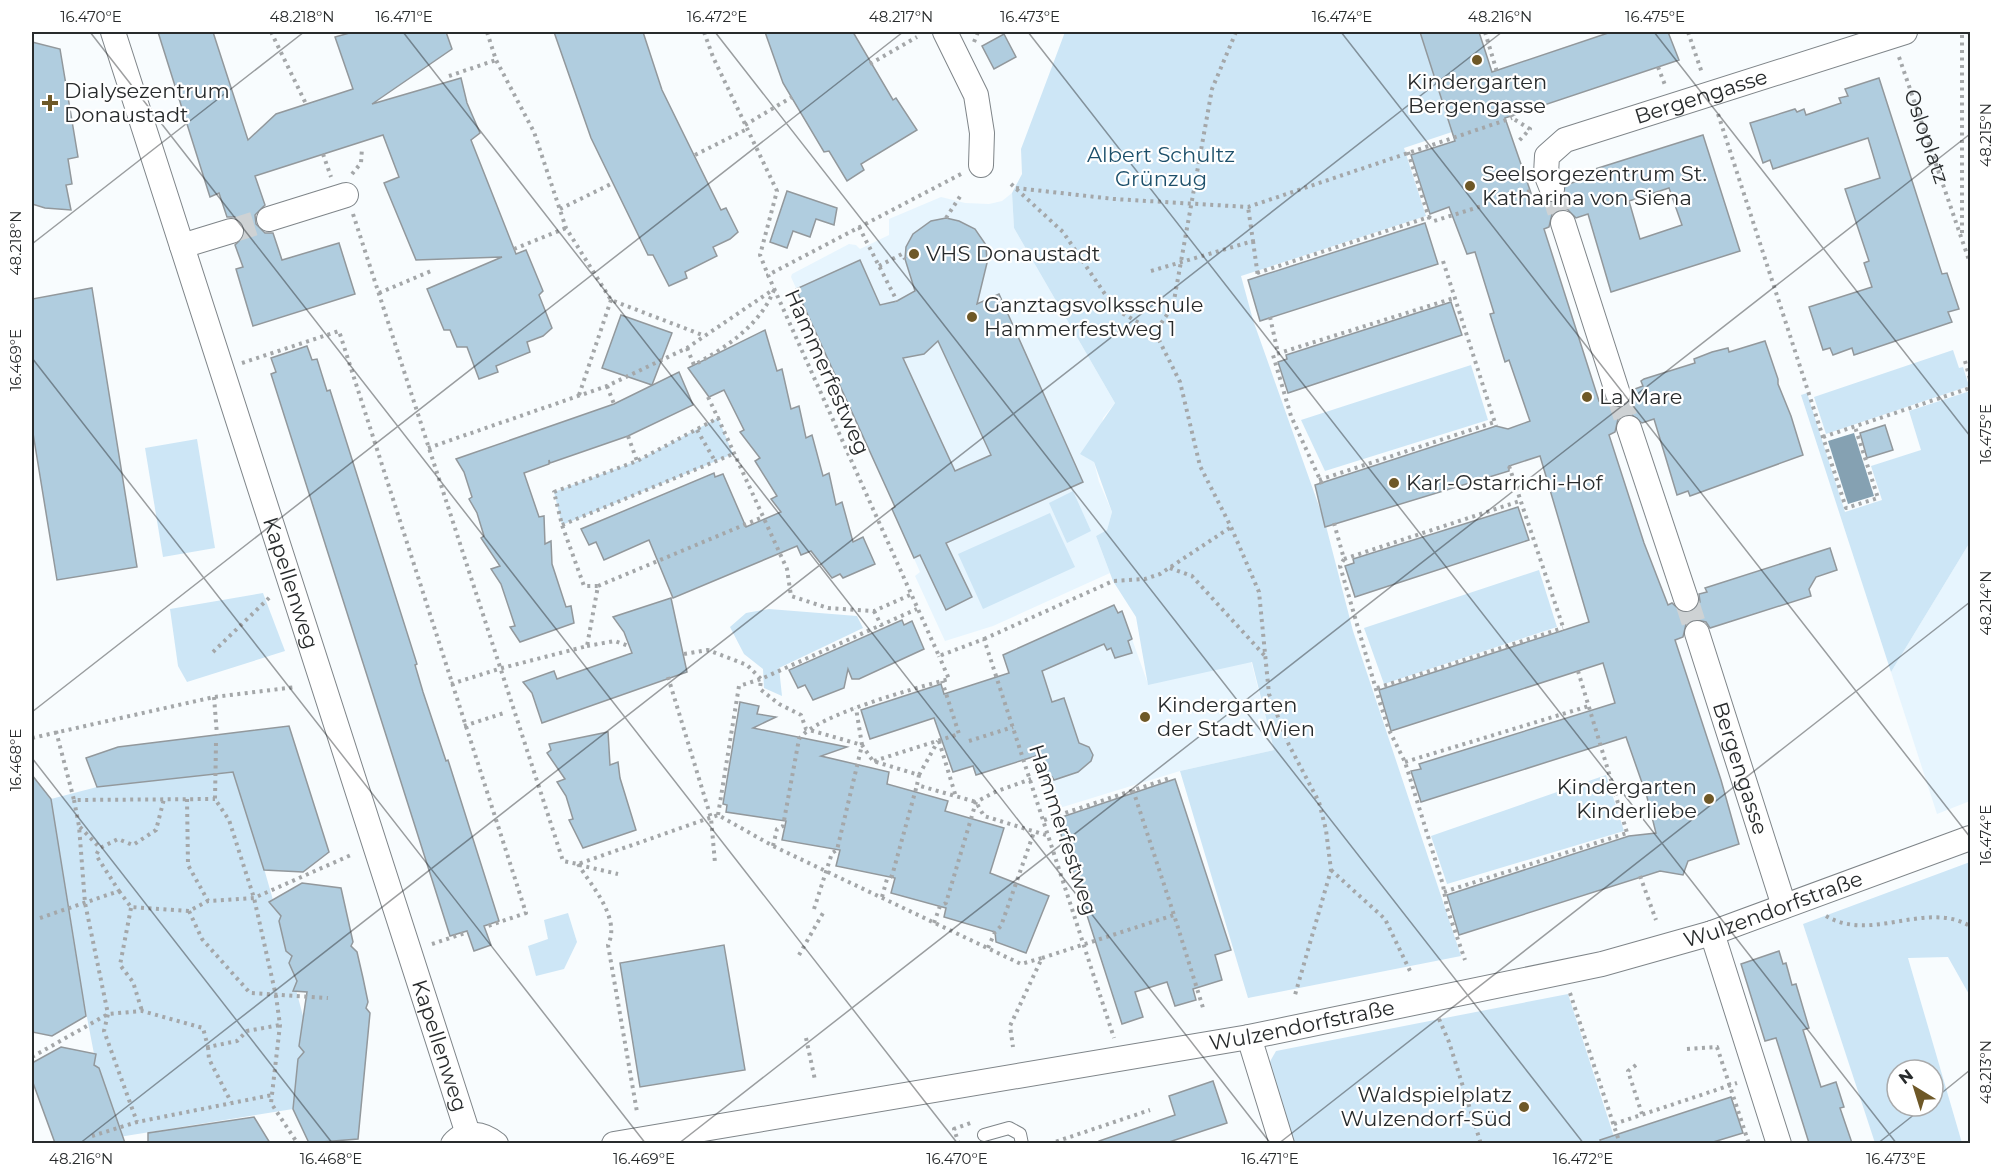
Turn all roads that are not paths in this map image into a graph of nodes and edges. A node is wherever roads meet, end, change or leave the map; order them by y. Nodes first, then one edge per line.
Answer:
1 (113, 32) edge
2 (945, 32) edge
3 (1895, 33) edge
4 (981, 165) road end
5 (347, 186) road end
6 (1542, 190) tunnel mouth
7 (269, 219) tunnel mouth
8 (1563, 223) tunnel mouth
9 (231, 231) tunnel mouth
10 (182, 246) junction
11 (1618, 394) tunnel mouth
12 (1629, 428) tunnel mouth
13 (1686, 599) tunnel mouth
14 (1696, 633) tunnel mouth
15 (1971, 838) edge
16 (1784, 906) junction
17 (1712, 933) junction
18 (1249, 1036) junction
19 (984, 1135) dead end
20 (460, 1139) edge
21 (496, 1143) edge
22 (614, 1143) edge
23 (1022, 1143) edge
24 (1282, 1143) edge
25 (1779, 1143) edge

1 - 10 street, Kapellenweg
2 - 4 street
3 - 6 street, Bergengasse
5 - 7 street
8 - 11 street
9 - 10 street
10 - 20 street, Kapellenweg
12 - 13 street
14 - 16 street, Bergengasse
15 - 16 street, Wulzendorfstraße
16 - 17 street, Wulzendorfstraße
17 - 18 street, Wulzendorfstraße
17 - 25 street
18 - 22 street, Wulzendorfstraße
18 - 24 street
19 - 23 lane
20 - 21 street

